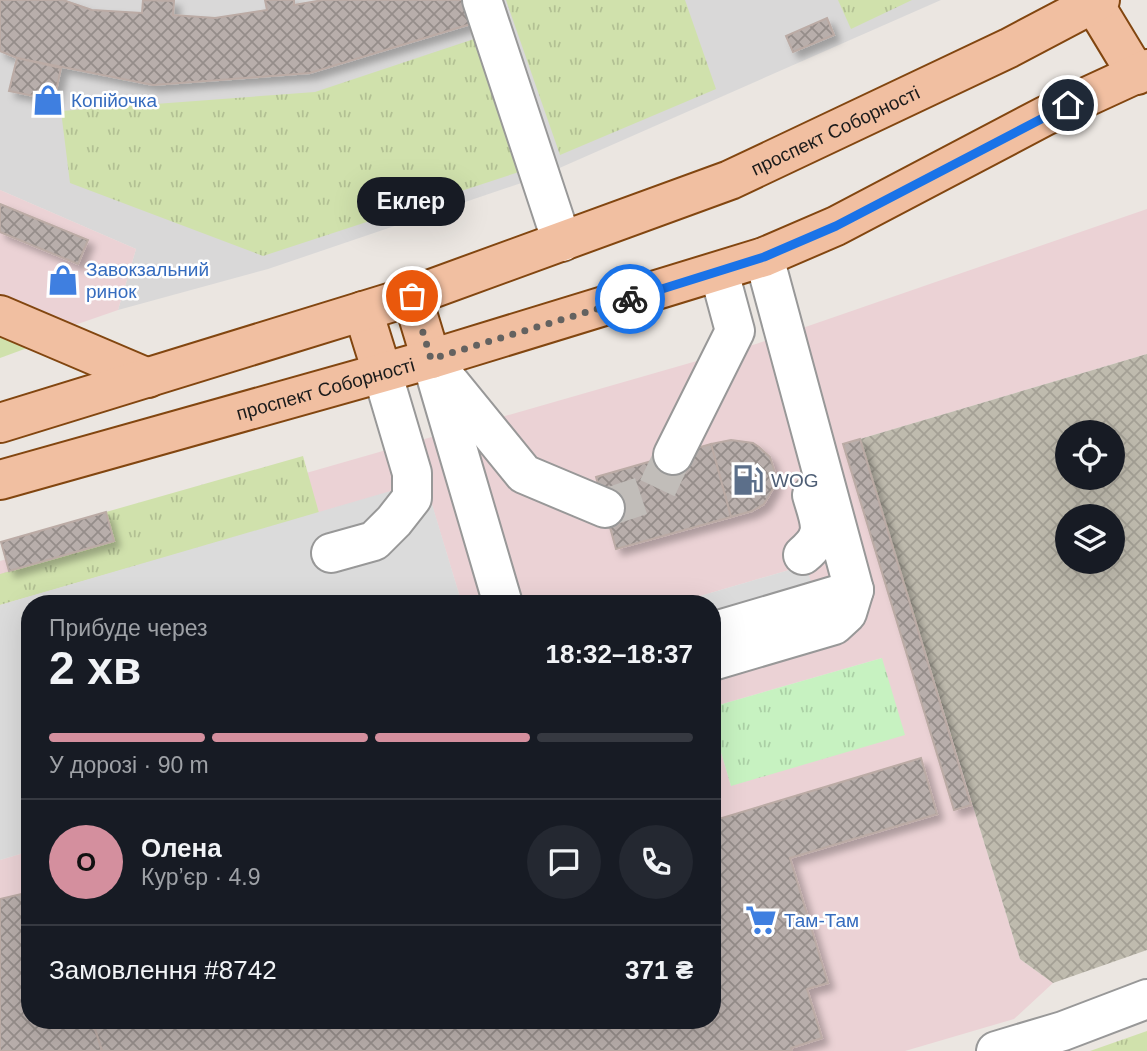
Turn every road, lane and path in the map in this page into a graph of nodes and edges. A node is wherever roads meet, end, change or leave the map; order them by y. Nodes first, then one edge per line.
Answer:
1 (482, 0) edge
2 (1097, 2) edge
3 (1144, 78) edge
4 (562, 242) junction
5 (742, 264) junction
6 (412, 296) junction
7 (363, 311) junction
8 (0, 315) edge
9 (431, 359) junction
10 (382, 372) junction
11 (148, 378) junction
12 (0, 422) edge
13 (673, 455) tunnel mouth
14 (0, 480) edge
15 (605, 508) tunnel mouth
16 (331, 554) dead end
17 (803, 555) dead end
18 (854, 590) junction
19 (500, 595) edge
20 (721, 629) edge
21 (721, 658) edge
22 (1147, 999) edge
23 (996, 1051) edge

1 - 4 street
2 - 3 main road
2 - 4 main road, проспект Соборності
3 - 5 main road, проспект Соборності
4 - 6 main road, проспект Соборності
5 - 9 main road, проспект Соборності
5 - 13 street
5 - 17 street
5 - 18 street
6 - 7 main road, проспект Соборності
6 - 9 main road
7 - 10 main road
7 - 11 main road, проспект Соборності
8 - 11 main road
9 - 10 main road, проспект Соборності
9 - 15 street
9 - 19 street
10 - 14 main road, проспект Соборності
10 - 16 street
11 - 12 main road, проспект Соборності
18 - 20 street
18 - 21 street
22 - 23 street

